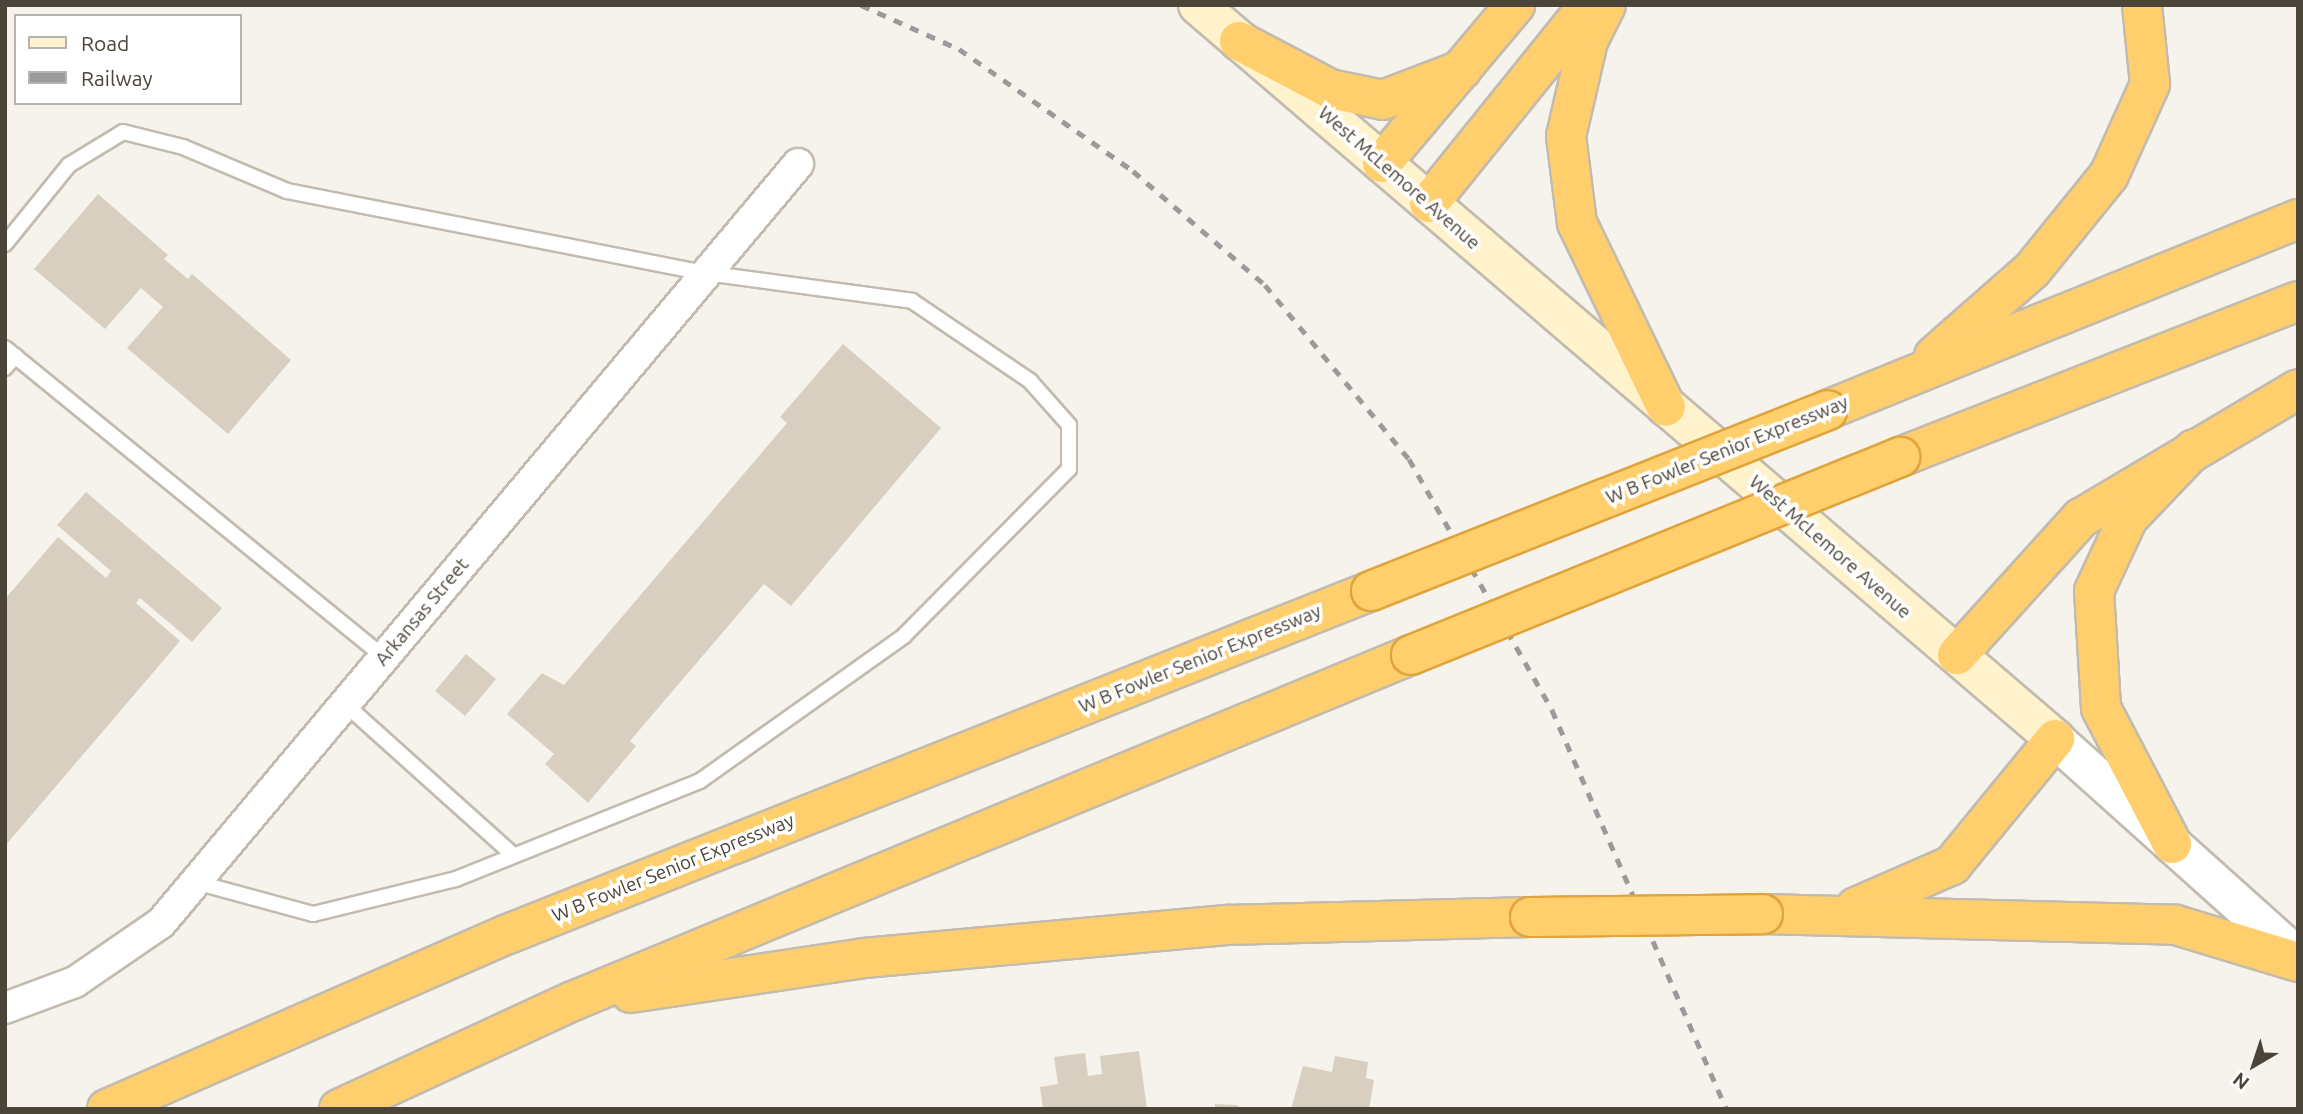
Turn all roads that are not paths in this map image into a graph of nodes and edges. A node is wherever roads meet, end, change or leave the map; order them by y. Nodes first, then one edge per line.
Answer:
1 (1198, 5) edge
2 (1515, 5) edge
3 (1589, 5) edge
4 (1606, 5) edge
5 (2142, 5) edge
6 (1239, 41) junction
7 (1461, 70) junction
8 (1382, 163) junction
9 (798, 164) dead end
10 (1429, 203) junction
11 (2298, 219) edge
12 (5, 244) edge
13 (706, 273) junction
14 (2298, 301) edge
15 (10, 352) edge
16 (5, 368) edge
17 (1911, 376) junction
18 (2298, 389) edge
19 (1666, 407) junction
20 (2194, 449) junction
21 (1956, 655) junction
22 (384, 657) junction
23 (345, 704) junction
24 (2054, 738) junction
25 (2172, 844) junction
26 (513, 855) junction
27 (195, 881) junction
28 (1840, 912) junction
29 (2298, 959) edge
30 (573, 1001) junction
31 (5, 1008) edge
32 (107, 1109) edge
33 (339, 1109) edge

1 - 6 main road, West McLemore Avenue
2 - 7 highway
3 - 10 highway
4 - 19 highway
5 - 17 highway
6 - 7 highway
6 - 8 main road, West McLemore Avenue
7 - 8 highway
8 - 10 main road, West McLemore Avenue
9 - 13 street, Arkansas Street
10 - 19 main road, West McLemore Avenue
11 - 17 highway, W B Fowler Senior Expressway
12 - 13 lane
13 - 22 street, Arkansas Street
13 - 26 lane
14 - 30 highway, bridge
15 - 16 lane
15 - 22 lane
17 - 32 highway, W B Fowler Senior Expressway, bridge
18 - 20 highway
19 - 21 main road, West McLemore Avenue
20 - 21 highway
20 - 25 highway
21 - 24 main road, West McLemore Avenue
22 - 23 street, Arkansas Street
23 - 26 lane
23 - 27 street, Arkansas Street
24 - 25 street, West McLemore Avenue
24 - 28 highway
25 - 29 street, West McLemore Avenue
26 - 27 lane
27 - 31 street, Arkansas Street
28 - 29 highway
28 - 30 highway, bridge
30 - 33 highway

